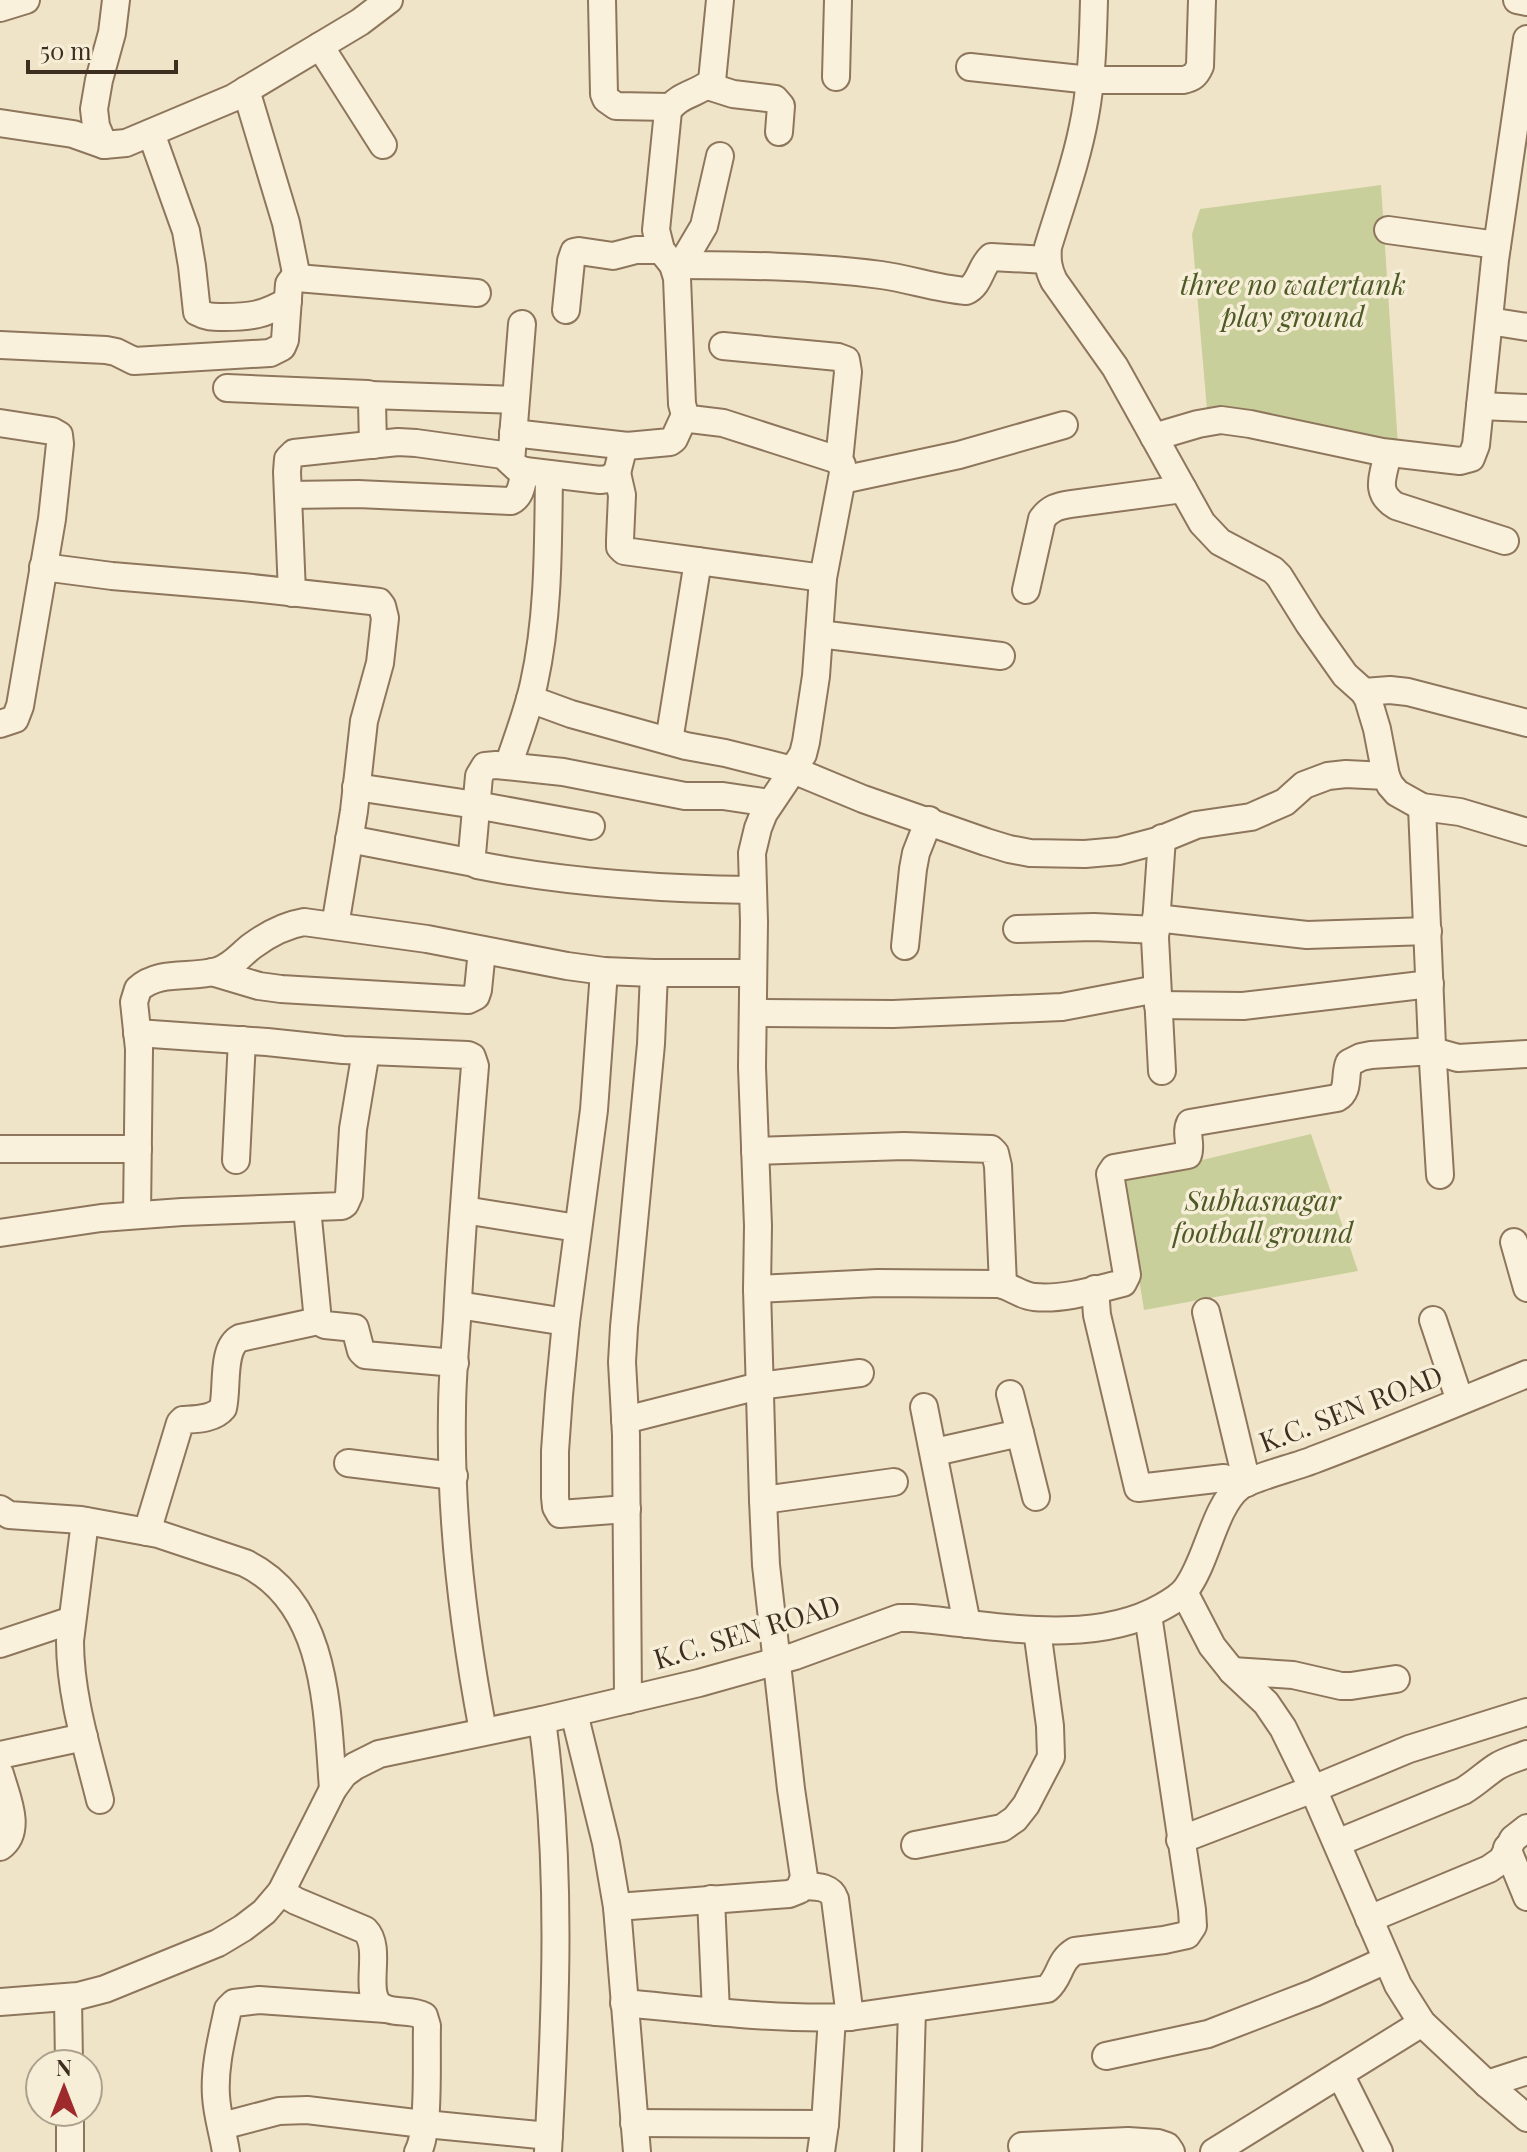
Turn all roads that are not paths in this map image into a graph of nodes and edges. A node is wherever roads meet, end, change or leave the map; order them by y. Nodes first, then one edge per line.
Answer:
1 (26, 0) edge
2 (116, 0) edge
3 (389, 0) edge
4 (602, 0) edge
5 (720, 0) edge
6 (838, 0) edge
7 (1094, 0) edge
8 (1202, 0) edge
9 (1517, 0) edge
10 (1527, 2) edge
11 (0, 8) edge
12 (1527, 39) edge
13 (320, 46) junction
14 (970, 67) dead end
15 (836, 77) dead end
16 (1090, 80) junction
17 (708, 86) junction
18 (246, 90) junction
19 (670, 107) junction
20 (0, 123) edge
21 (779, 132) dead end
22 (151, 133) junction
23 (1519, 143) edge
24 (104, 145) junction
25 (383, 145) dead end
26 (720, 156) dead end
27 (1388, 230) dead end
28 (1497, 245) junction
29 (672, 260) junction
30 (1047, 260) junction
31 (292, 289) junction
32 (477, 293) dead end
33 (566, 310) dead end
34 (1489, 321) junction
35 (522, 324) dead end
36 (1527, 327) edge
37 (285, 340) junction
38 (0, 345) edge
39 (723, 346) dead end
40 (227, 388) dead end
41 (285, 390) junction
42 (370, 395) junction
43 (515, 400) junction
44 (1480, 406) junction
45 (1527, 408) edge
46 (685, 415) junction
47 (0, 423) edge
48 (1064, 425) dead end
49 (513, 433) junction
50 (1154, 437) junction
51 (373, 445) junction
52 (628, 446) junction
53 (1388, 453) junction
54 (528, 469) junction
55 (840, 471) junction
56 (617, 473) junction
57 (1183, 489) junction
58 (288, 495) junction
59 (1505, 541) dead end
60 (698, 561) junction
61 (43, 567) junction
62 (823, 578) junction
63 (1026, 590) dead end
64 (292, 593) junction
65 (819, 634) junction
66 (1001, 656) dead end
67 (1364, 692) junction
68 (530, 699) junction
69 (1527, 723) edge
70 (0, 724) edge
71 (669, 741) junction
72 (508, 766) junction
73 (793, 770) junction
74 (1386, 776) junction
75 (356, 787) junction
76 (770, 803) junction
77 (476, 805) junction
78 (1422, 807) junction
79 (929, 820) junction
80 (591, 826) dead end
81 (1527, 832) edge
82 (1162, 838) junction
83 (349, 839) junction
84 (474, 863) junction
85 (753, 890) junction
86 (1156, 924) junction
87 (335, 926) junction
88 (1017, 929) dead end
89 (1428, 931) junction
90 (905, 946) dead end
91 (482, 950) junction
92 (604, 971) junction
93 (212, 972) junction
94 (654, 973) junction
95 (753, 973) junction
96 (1430, 984) junction
97 (1158, 997) junction
98 (753, 1013) junction
99 (137, 1033) junction
100 (242, 1040) junction
101 (366, 1051) junction
102 (1433, 1051) junction
103 (1527, 1054) edge
104 (1162, 1071) dead end
105 (0, 1149) edge
106 (138, 1149) junction
107 (755, 1151) junction
108 (236, 1160) dead end
109 (1440, 1175) dead end
110 (307, 1208) junction
111 (464, 1210) junction
112 (137, 1215) junction
113 (577, 1228) junction
114 (0, 1233) edge
115 (1514, 1242) dead end
116 (1003, 1285) junction
117 (1527, 1288) edge
118 (757, 1289) junction
119 (1095, 1289) junction
120 (458, 1305) junction
121 (1206, 1312) dead end
122 (1433, 1320) dead end
123 (318, 1321) junction
124 (566, 1322) junction
125 (455, 1363) junction
126 (860, 1373) dead end
127 (1527, 1374) edge
128 (759, 1386) junction
129 (1010, 1394) dead end
130 (1460, 1401) junction
131 (924, 1407) dead end
132 (625, 1420) junction
133 (1020, 1433) junction
134 (935, 1452) junction
135 (348, 1463) dead end
136 (454, 1476) junction
137 (894, 1482) dead end
138 (1244, 1484) junction
139 (1036, 1497) dead end
140 (763, 1500) junction
141 (0, 1509) edge
142 (627, 1509) junction
143 (85, 1521) junction
144 (147, 1532) junction
145 (1184, 1592) junction
146 (1148, 1615) junction
147 (72, 1620) junction
148 (967, 1624) junction
149 (1037, 1630) junction
150 (0, 1644) edge
151 (777, 1661) junction
152 (1232, 1671) junction
153 (1396, 1679) dead end
154 (628, 1700) junction
155 (1527, 1712) edge
156 (574, 1713) junction
157 (542, 1720) junction
158 (483, 1731) junction
159 (84, 1737) junction
160 (1527, 1754) edge
161 (0, 1755) edge
162 (0, 1774) edge
163 (333, 1789) junction
164 (1313, 1789) junction
165 (100, 1800) dead end
166 (1527, 1828) edge
167 (1180, 1840) junction
168 (1337, 1843) junction
169 (915, 1845) dead end
170 (0, 1847) edge
171 (1507, 1848) junction
172 (801, 1886) junction
173 (281, 1892) junction
174 (1527, 1897) edge
175 (711, 1899) junction
176 (617, 1907) junction
177 (1369, 1919) junction
178 (1386, 1960) junction
179 (68, 1997) junction
180 (0, 2002) edge
181 (624, 2003) junction
182 (386, 2009) junction
183 (912, 2009) junction
184 (716, 2012) junction
185 (841, 2018) junction
186 (1422, 2023) junction
187 (69, 2048) edge
188 (1106, 2056) dead end
189 (1527, 2071) edge
190 (1340, 2074) junction
191 (1487, 2084) junction
192 (1527, 2118) edge
193 (634, 2123) junction
194 (424, 2124) junction
195 (825, 2124) junction
196 (70, 2128) edge
197 (224, 2139) edge
198 (1247, 2143) edge
199 (548, 2144) edge
200 (1022, 2146) dead end
201 (70, 2152) edge
202 (418, 2152) edge
203 (637, 2152) edge
204 (821, 2152) edge
205 (908, 2152) edge
206 (1171, 2152) edge
207 (1214, 2152) edge
208 (1379, 2152) edge

1 - 11 street
2 - 24 street
3 - 13 street
4 - 19 street
5 - 17 street
6 - 15 street
7 - 16 street
8 - 16 street
9 - 10 street
12 - 23 street
13 - 18 street
13 - 25 street
14 - 16 street
16 - 30 street
17 - 19 street
17 - 21 street
18 - 22 street
18 - 31 street
19 - 29 street
20 - 24 street
22 - 24 street
22 - 31 street
23 - 28 street
26 - 29 street
27 - 28 street
28 - 34 street
29 - 30 street
29 - 33 street
29 - 46 street
30 - 50 street
31 - 32 street
31 - 37 street
34 - 36 street
34 - 44 street
35 - 43 street
37 - 38 street
37 - 41 street
39 - 55 street
40 - 41 street
41 - 42 street
42 - 43 street
42 - 51 street
43 - 49 street
44 - 45 street
44 - 53 street
46 - 52 street
46 - 55 street
47 - 61 street
48 - 55 street
49 - 52 street
49 - 54 street
50 - 53 street
50 - 57 street
51 - 54 street
51 - 58 street
52 - 56 street
53 - 59 street
54 - 56 street
54 - 58 street
54 - 68 street
55 - 62 street
56 - 60 street
57 - 63 street
57 - 67 street
58 - 64 street
60 - 62 street
60 - 71 street
61 - 64 street
61 - 70 street
62 - 65 street
64 - 75 street
65 - 66 street
65 - 73 street
67 - 69 street
67 - 74 street
68 - 71 street
68 - 72 street
71 - 73 street
72 - 76 street
72 - 77 street
73 - 76 street
73 - 79 street
74 - 78 street
74 - 82 street
75 - 77 street
75 - 83 street
76 - 85 street
77 - 80 street
77 - 84 street
78 - 81 street
78 - 89 street
79 - 82 street
79 - 90 street
82 - 86 street
83 - 84 street
83 - 87 street
84 - 85 street
85 - 95 street
86 - 88 street
86 - 89 street
86 - 97 street
87 - 91 street
87 - 93 street
89 - 96 street
91 - 92 street
91 - 93 street
92 - 94 street
92 - 113 street
93 - 99 street
94 - 95 street
94 - 132 street
95 - 98 street
96 - 97 street
96 - 102 street
97 - 98 street
97 - 104 street
98 - 107 street
99 - 100 street
99 - 106 street
100 - 101 street
100 - 108 street
101 - 110 street
101 - 111 street
102 - 103 street
102 - 109 street
102 - 119 street
105 - 106 street
106 - 112 street
107 - 116 street
107 - 118 street
110 - 112 street
110 - 123 street
111 - 113 street
111 - 120 street
112 - 114 street
113 - 124 street
115 - 117 street
116 - 118 street
116 - 119 street
118 - 128 street
119 - 138 street
120 - 124 street
120 - 125 street
121 - 138 street
122 - 130 street
123 - 125 street
123 - 144 street
124 - 142 street
125 - 136 street
126 - 128 street
127 - 130 street, K.C. SEN ROAD
128 - 132 street
128 - 140 street
129 - 133 street
130 - 138 street, K.C. SEN ROAD
131 - 134 street
132 - 142 street
133 - 134 street
133 - 139 street
134 - 148 street
135 - 136 street
136 - 158 street
137 - 140 street
138 - 145 street, K.C. SEN ROAD
140 - 151 street
141 - 143 street
142 - 154 street
143 - 144 street
143 - 147 street
144 - 163 street
145 - 146 street, K.C. SEN ROAD
145 - 152 street
146 - 149 street, K.C. SEN ROAD
146 - 167 street
147 - 150 street
147 - 159 street
148 - 149 street, K.C. SEN ROAD
148 - 151 street, K.C. SEN ROAD
149 - 169 street
151 - 154 street, K.C. SEN ROAD
151 - 172 street
152 - 153 street
152 - 164 street
154 - 156 street, K.C. SEN ROAD
155 - 164 street
156 - 157 street, K.C. SEN ROAD
156 - 176 street
157 - 158 street, K.C. SEN ROAD
157 - 199 street
158 - 163 street, K.C. SEN ROAD
159 - 161 street
159 - 165 street
160 - 168 street
162 - 170 street
163 - 173 street, K.C. SEN ROAD
164 - 167 street
164 - 168 street
166 - 171 street
167 - 183 street
168 - 177 street
171 - 174 street
171 - 177 street
172 - 175 street
172 - 185 street
173 - 179 street, K.C. SEN ROAD
173 - 182 street
175 - 176 street
175 - 184 street
176 - 181 street
177 - 178 street
178 - 186 street
178 - 188 street
179 - 180 street, K.C. SEN ROAD
179 - 187 street
181 - 184 street
181 - 193 street
182 - 194 street
182 - 197 street
183 - 185 street
183 - 205 street
184 - 185 street
185 - 195 street
186 - 190 street
186 - 191 street
189 - 191 street
190 - 198 street
190 - 208 street
191 - 192 street
193 - 195 street
193 - 203 street
194 - 197 street
194 - 199 street
194 - 202 street
195 - 204 street
196 - 201 street
198 - 207 street
200 - 206 street

